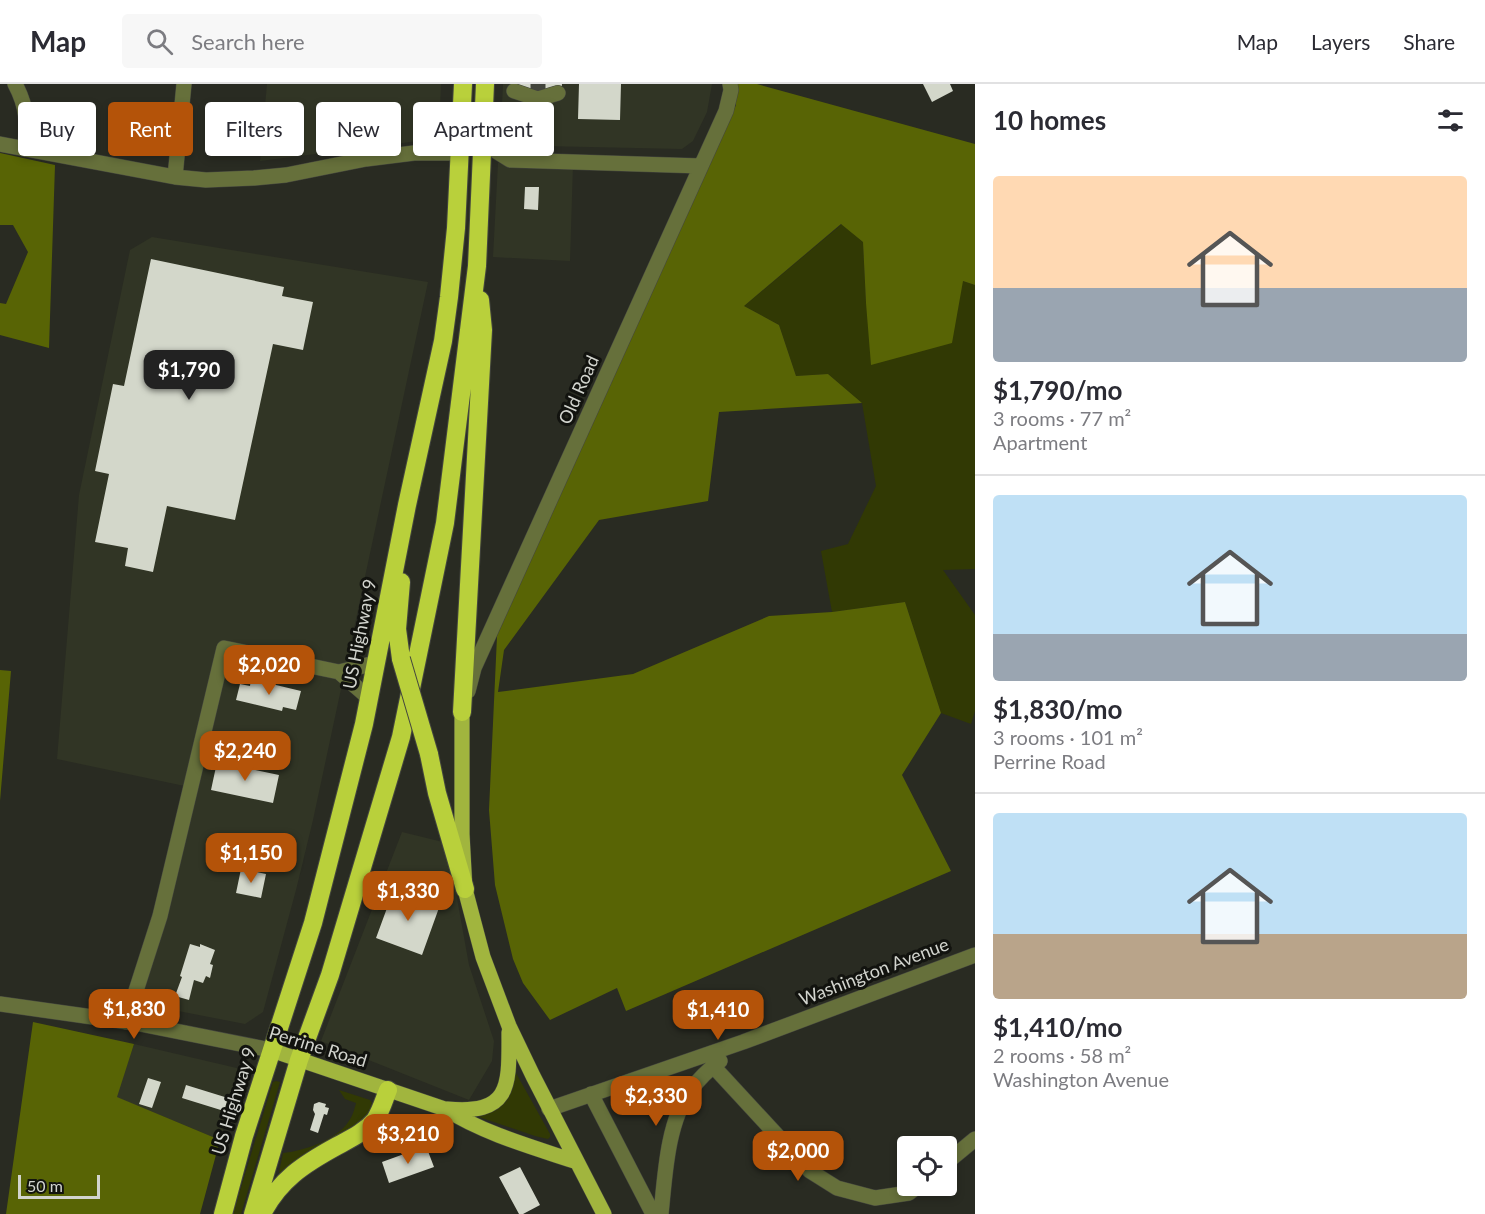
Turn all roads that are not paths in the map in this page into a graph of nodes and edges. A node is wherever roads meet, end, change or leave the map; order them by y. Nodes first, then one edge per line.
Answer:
1 (15, 84) edge
2 (184, 84) edge
3 (463, 84) edge
4 (485, 84) edge
5 (730, 84) edge
6 (22, 102) edge
7 (462, 102) edge
8 (484, 102) edge
9 (0, 144) edge
10 (18, 148) edge
11 (413, 153) edge
12 (62, 156) edge
13 (459, 156) edge
14 (482, 156) edge
15 (504, 156) edge
16 (701, 166) junction
17 (175, 177) junction
18 (477, 266) junction
19 (407, 505) junction
20 (375, 663) junction
21 (339, 672) junction
22 (369, 698) junction
23 (462, 712) junction
24 (465, 889) junction
25 (975, 955) edge
26 (0, 1004) edge
27 (126, 1022) junction
28 (509, 1026) junction
29 (743, 1042) junction
30 (271, 1050) junction
31 (299, 1060) junction
32 (714, 1066) junction
33 (388, 1090) junction
34 (591, 1094) junction
35 (445, 1109) junction
36 (549, 1109) junction
37 (975, 1139) edge
38 (957, 1154) edge
39 (577, 1162) junction
40 (897, 1194) edge
41 (223, 1214) edge
42 (253, 1214) edge
43 (262, 1214) edge
44 (604, 1214) edge
45 (653, 1214) edge
46 (661, 1214) edge

1 - 6 street
2 - 17 street
3 - 7 highway, US Highway 9
4 - 8 highway
5 - 16 street, Old Road
9 - 10 street
11 - 17 street
12 - 17 street
13 - 19 highway, US Highway 9
14 - 18 highway
15 - 16 street
16 - 23 street, Old Road
18 - 23 highway
18 - 31 highway
19 - 20 highway, US Highway 9
19 - 24 highway, bridge
20 - 21 street
20 - 22 highway, US Highway 9
21 - 22 street
21 - 27 street
22 - 30 highway, US Highway 9
23 - 24 main road
24 - 28 main road
25 - 29 street, Washington Avenue
26 - 27 street, Perrine Road
27 - 30 street, Perrine Road
28 - 35 main road
28 - 36 main road
29 - 32 street
29 - 34 street, Washington Avenue
30 - 31 main road, Perrine Road
30 - 41 highway, US Highway 9
31 - 33 main road, Perrine Road
31 - 42 highway
32 - 40 street
32 - 46 street
33 - 35 main road, Perrine Road
33 - 43 highway
34 - 36 street, Washington Avenue
34 - 45 street
35 - 39 main road, Perrine Road
36 - 39 main road
37 - 38 street
39 - 44 main road

